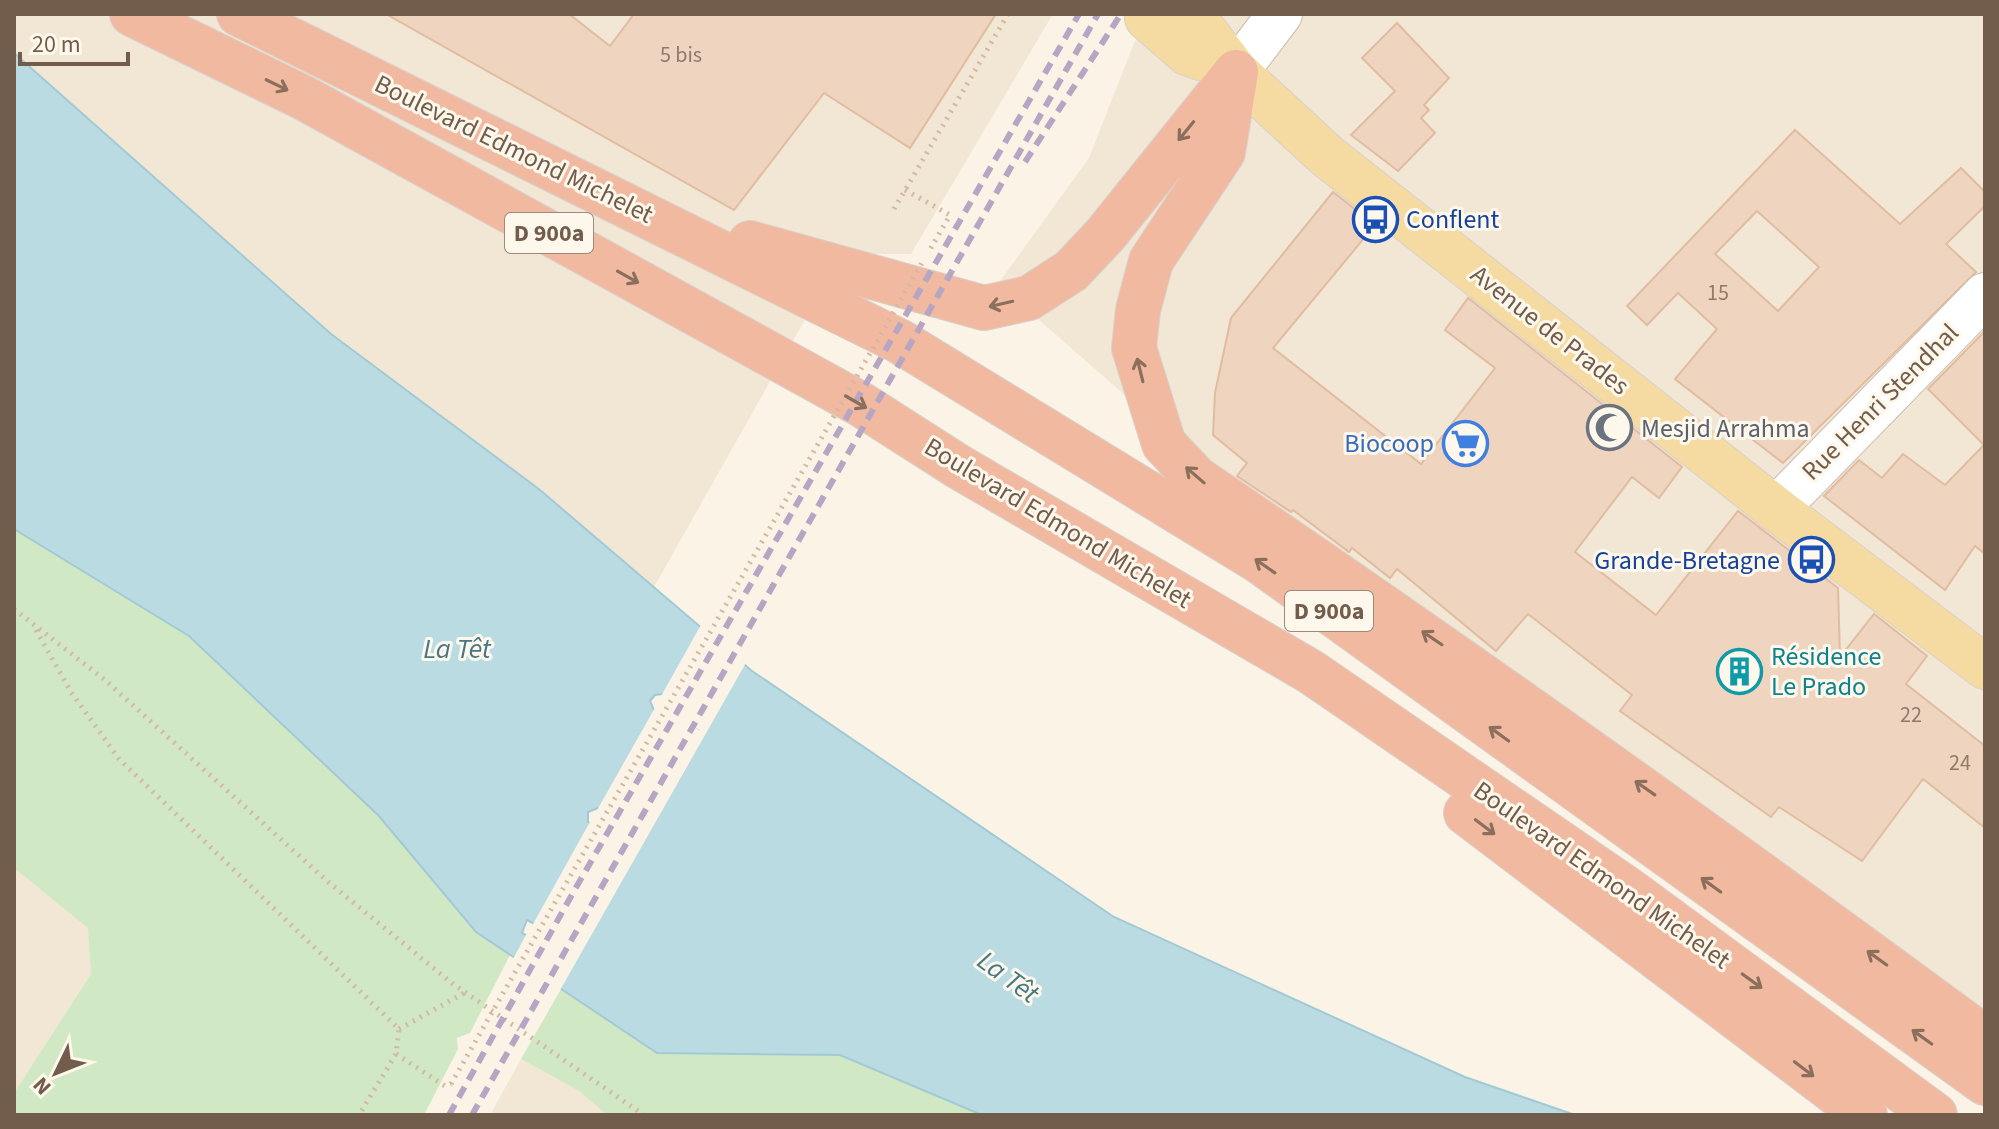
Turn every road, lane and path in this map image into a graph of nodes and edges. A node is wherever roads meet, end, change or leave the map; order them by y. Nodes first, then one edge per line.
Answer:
1 (132, 14) edge
2 (239, 14) edge
3 (1008, 14) edge
4 (1280, 14) edge
5 (1165, 16) edge
6 (1236, 72) junction
7 (905, 190) junction
8 (630, 207) junction
9 (894, 209) dead end
10 (1985, 295) edge
11 (959, 467) junction
12 (1776, 509) junction
13 (14, 609) edge
14 (34, 626) junction
15 (1985, 667) edge
16 (466, 992) junction
17 (399, 1029) junction
18 (1985, 1038) edge
19 (396, 1054) junction
20 (1985, 1083) edge
21 (359, 1115) edge
22 (644, 1115) edge
23 (1865, 1115) edge
24 (1935, 1115) edge

1 -> 11 highway, Boulevard Edmond Michelet / D 900a
2 - 8 highway, Boulevard Edmond Michelet / D 900a
3 - 7 path
4 - 6 street
5 - 6 main road
6 -> 8 highway
6 - 12 main road, Avenue de Prades
18 -> 6 highway
7 - 9 path
7 - 19 path, bridge
20 -> 8 highway, Boulevard Edmond Michelet / D 900a
10 - 12 street, Rue Henri Stendhal
11 -> 23 highway
11 -> 24 highway, Boulevard Edmond Michelet / D 900a
12 - 15 main road, Avenue de Prades
13 - 14 path
14 - 16 path
14 - 17 path
16 - 17 path
16 - 22 path
17 - 19 path
19 - 21 path

